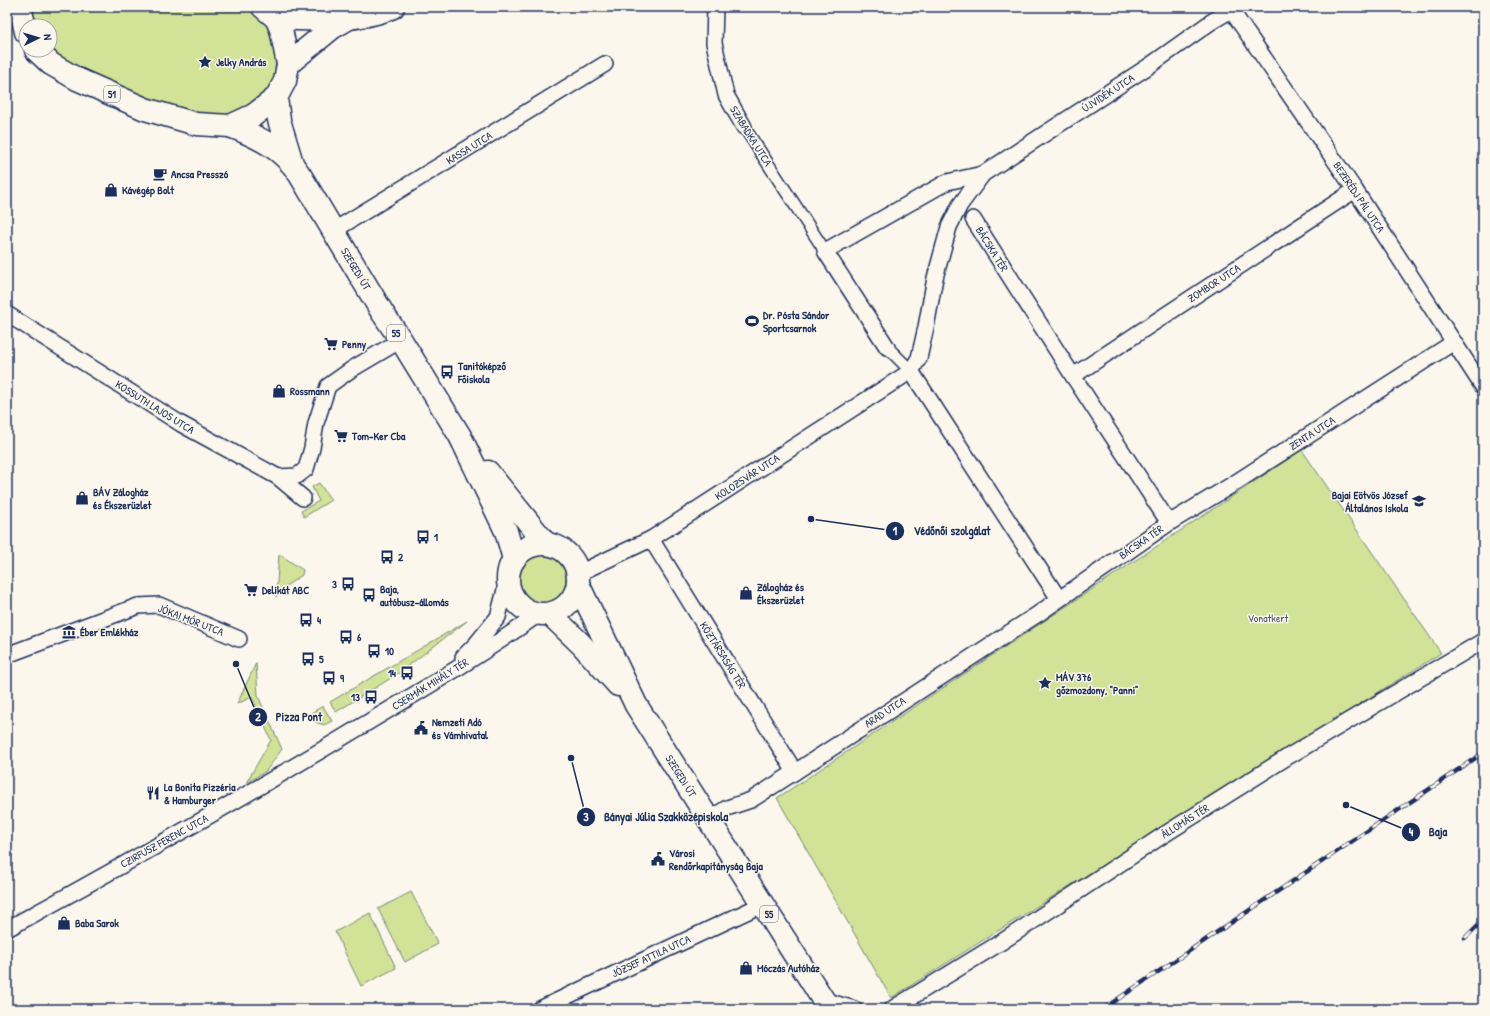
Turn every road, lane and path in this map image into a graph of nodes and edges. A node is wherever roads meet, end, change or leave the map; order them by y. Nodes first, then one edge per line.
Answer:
1 (20, 7) edge
2 (393, 7) edge
3 (715, 7) edge
4 (1231, 8) edge
5 (269, 13) edge
6 (350, 17) junction
7 (23, 18) edge
8 (45, 58) edge
9 (288, 64) junction
10 (605, 64) dead end
11 (276, 98) junction
12 (230, 126) junction
13 (744, 127) joint
14 (292, 163) junction
15 (984, 174) junction
16 (1355, 190) junction
17 (973, 219) dead end
18 (333, 231) junction
19 (824, 251) junction
20 (7, 314) edge
21 (401, 340) junction
22 (1454, 342) junction
23 (887, 347) joint
24 (911, 371) junction
25 (1073, 376) junction
26 (1483, 387) edge
27 (460, 436) junction
28 (278, 477) junction
29 (303, 498) dead end
30 (1169, 523) junction
31 (651, 539) junction
32 (546, 544) junction
33 (511, 568) junction
34 (578, 579) junction
35 (1059, 599) junction
36 (545, 614) junction
37 (239, 639) dead end
38 (1483, 641) edge
39 (7, 655) edge
40 (444, 677) junction
41 (636, 705) junction
42 (319, 752) joint
43 (795, 772) junction
44 (708, 820) junction
45 (763, 904) junction
46 (7, 929) edge
47 (826, 1004) edge
48 (540, 1009) edge
49 (854, 1009) edge
50 (892, 1009) edge

1 - 7 main road
2 - 6 main road, 51
3 - 13 street, SZABADKA UTCA
4 - 15 street, ÚJVIDÉK UTCA
4 - 16 street, BEZERÉDJ PÁL UTCA
5 - 6 main road, 51
5 - 9 main road, 51
6 - 9 main road, 51
8 - 12 main road, 51
9 - 11 main road, 51
10 - 18 street, KASSA UTCA
11 - 12 main road, 51
11 - 14 main road, 55
12 - 14 main road, SZEGEDI ÚT / 55
13 - 19 street, SZABADKA UTCA
14 - 18 main road, SZEGEDI ÚT / 55
15 - 19 street
15 - 24 street
16 - 22 street, BEZERÉDJ PÁL UTCA
16 - 25 street, ZOMBOR UTCA
17 - 25 street, BÁCSKA TÉR
18 - 21 main road, SZEGEDI ÚT / 55
19 - 23 street
20 - 28 street, KOSSUTH LAJOS UTCA
21 - 27 main road, SZEGEDI ÚT / 55
21 - 28 street
22 - 26 street, BEZERÉDJ PÁL UTCA
22 - 30 street, ZENTA UTCA
23 - 24 street
24 - 31 street, KOLOZSVÁR UTCA
24 - 35 street
25 - 30 street, BÁCSKA TÉR
27 - 32 main road, SZEGEDI ÚT / 55
27 - 33 main road, SZEGEDI ÚT / 55
28 - 29 street, KOSSUTH LAJOS UTCA
30 - 35 street, BÁCSKA TÉR
31 - 34 street, KOLOZSVÁR UTCA
31 - 43 street, KÖZTÁRSASÁG TÉR
32 - 33 main road
32 - 34 main road, 55
33 - 36 main road, 55
33 - 40 street
34 - 36 main road
34 - 41 main road, SZEGEDI ÚT / 55
35 - 43 street, ARAD UTCA
36 - 40 street, CSERMÁK MIHÁLY TÉR
36 - 41 main road, SZEGEDI ÚT / 55
37 - 39 street, JÓKAI MÓR UTCA
38 - 50 street, ÁLLOMÁS TÉR
40 - 42 street, CSERMÁK MIHÁLY TÉR
41 - 44 main road, SZEGEDI ÚT / 55
42 - 46 street, CZIRFUSZ FERENC UTCA
43 - 44 street, ARAD UTCA
44 - 45 main road, SZEGEDI ÚT / 55
45 - 47 main road, SZEGEDI ÚT / 55
45 - 48 street, JÓZSEF ATTILA UTCA
47 - 49 street

